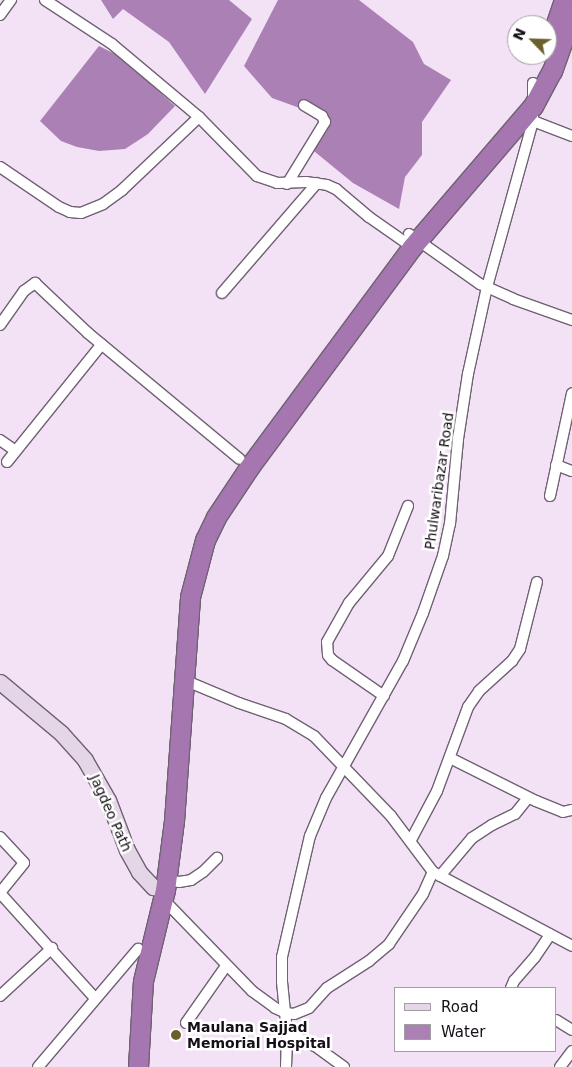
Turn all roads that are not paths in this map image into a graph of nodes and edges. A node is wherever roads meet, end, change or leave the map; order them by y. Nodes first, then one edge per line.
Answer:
1 (11, 0) edge
2 (45, 0) edge
3 (564, 0) edge
4 (572, 14) edge
5 (0, 15) edge
6 (557, 21) edge
7 (541, 65) edge
8 (533, 83) junction
9 (304, 105) dead end
10 (533, 114) junction
11 (199, 118) junction
12 (572, 136) edge
13 (1, 169) edge
14 (317, 183) junction
15 (287, 184) junction
16 (411, 240) junction
17 (487, 288) junction
18 (222, 293) dead end
19 (572, 320) edge
20 (0, 325) edge
21 (337, 339) junction
22 (102, 344) junction
23 (572, 393) edge
24 (0, 440) edge
25 (16, 451) junction
26 (240, 459) junction
27 (7, 462) dead end
28 (556, 465) junction
29 (572, 471) edge
30 (550, 496) dead end
31 (408, 506) dead end
32 (537, 582) dead end
33 (184, 680) junction
34 (0, 682) edge
35 (384, 696) junction
36 (176, 718) junction
37 (450, 758) junction
38 (343, 768) junction
39 (528, 798) junction
40 (572, 810) edge
41 (0, 837) edge
42 (411, 840) junction
43 (217, 858) dead end
44 (437, 874) junction
45 (161, 889) junction
46 (0, 893) edge
47 (550, 935) junction
48 (572, 946) edge
49 (52, 948) junction
50 (138, 949) junction
51 (226, 966) junction
52 (512, 987) edge
53 (0, 996) edge
54 (95, 998) junction
55 (286, 1013) junction
56 (557, 1021) edge
57 (186, 1023) dead end
58 (572, 1030) edge
59 (287, 1032) junction
60 (572, 1051) edge
61 (133, 1059) edge
62 (38, 1067) edge
63 (286, 1067) edge
64 (344, 1067) edge
65 (560, 1067) edge

1 - 5 street
2 - 11 street
3 - 6 highway
4 - 10 highway
7 - 8 highway
8 - 10 street, Phulwaribazar Road
8 - 16 highway
9 - 15 street
10 - 12 street
10 - 16 highway
10 - 17 street, Phulwaribazar Road
11 - 13 street
11 - 15 street
14 - 15 street
14 - 16 street
14 - 18 street
16 - 17 street
16 - 21 highway
17 - 19 street
17 - 35 street, Phulwaribazar Road
20 - 22 street
21 - 26 highway
21 - 33 highway
22 - 25 street
22 - 26 street
23 - 28 street
24 - 25 street
25 - 27 street
26 - 36 highway
28 - 29 street
28 - 30 street
31 - 35 street
32 - 37 street
33 - 36 highway
33 - 38 street
34 - 45 main road, Jagdeo Path
35 - 38 street, Phulwaribazar Road
36 - 45 highway
37 - 39 street
37 - 42 street
38 - 42 street
38 - 55 street, Phulwaribazar Road
39 - 40 street
39 - 44 street
41 - 46 street
42 - 44 street
43 - 45 street
44 - 47 street
44 - 55 street
45 - 50 highway
45 - 51 street
45 - 61 highway
46 - 49 street
47 - 48 street
47 - 52 street
49 - 53 street
49 - 54 street
50 - 54 street
50 - 61 highway
51 - 55 street
51 - 57 street
54 - 62 street
55 - 59 street, Phulwaribazar Road
56 - 58 street
59 - 63 street, Phulwaribazar Road
59 - 64 street
60 - 65 street

